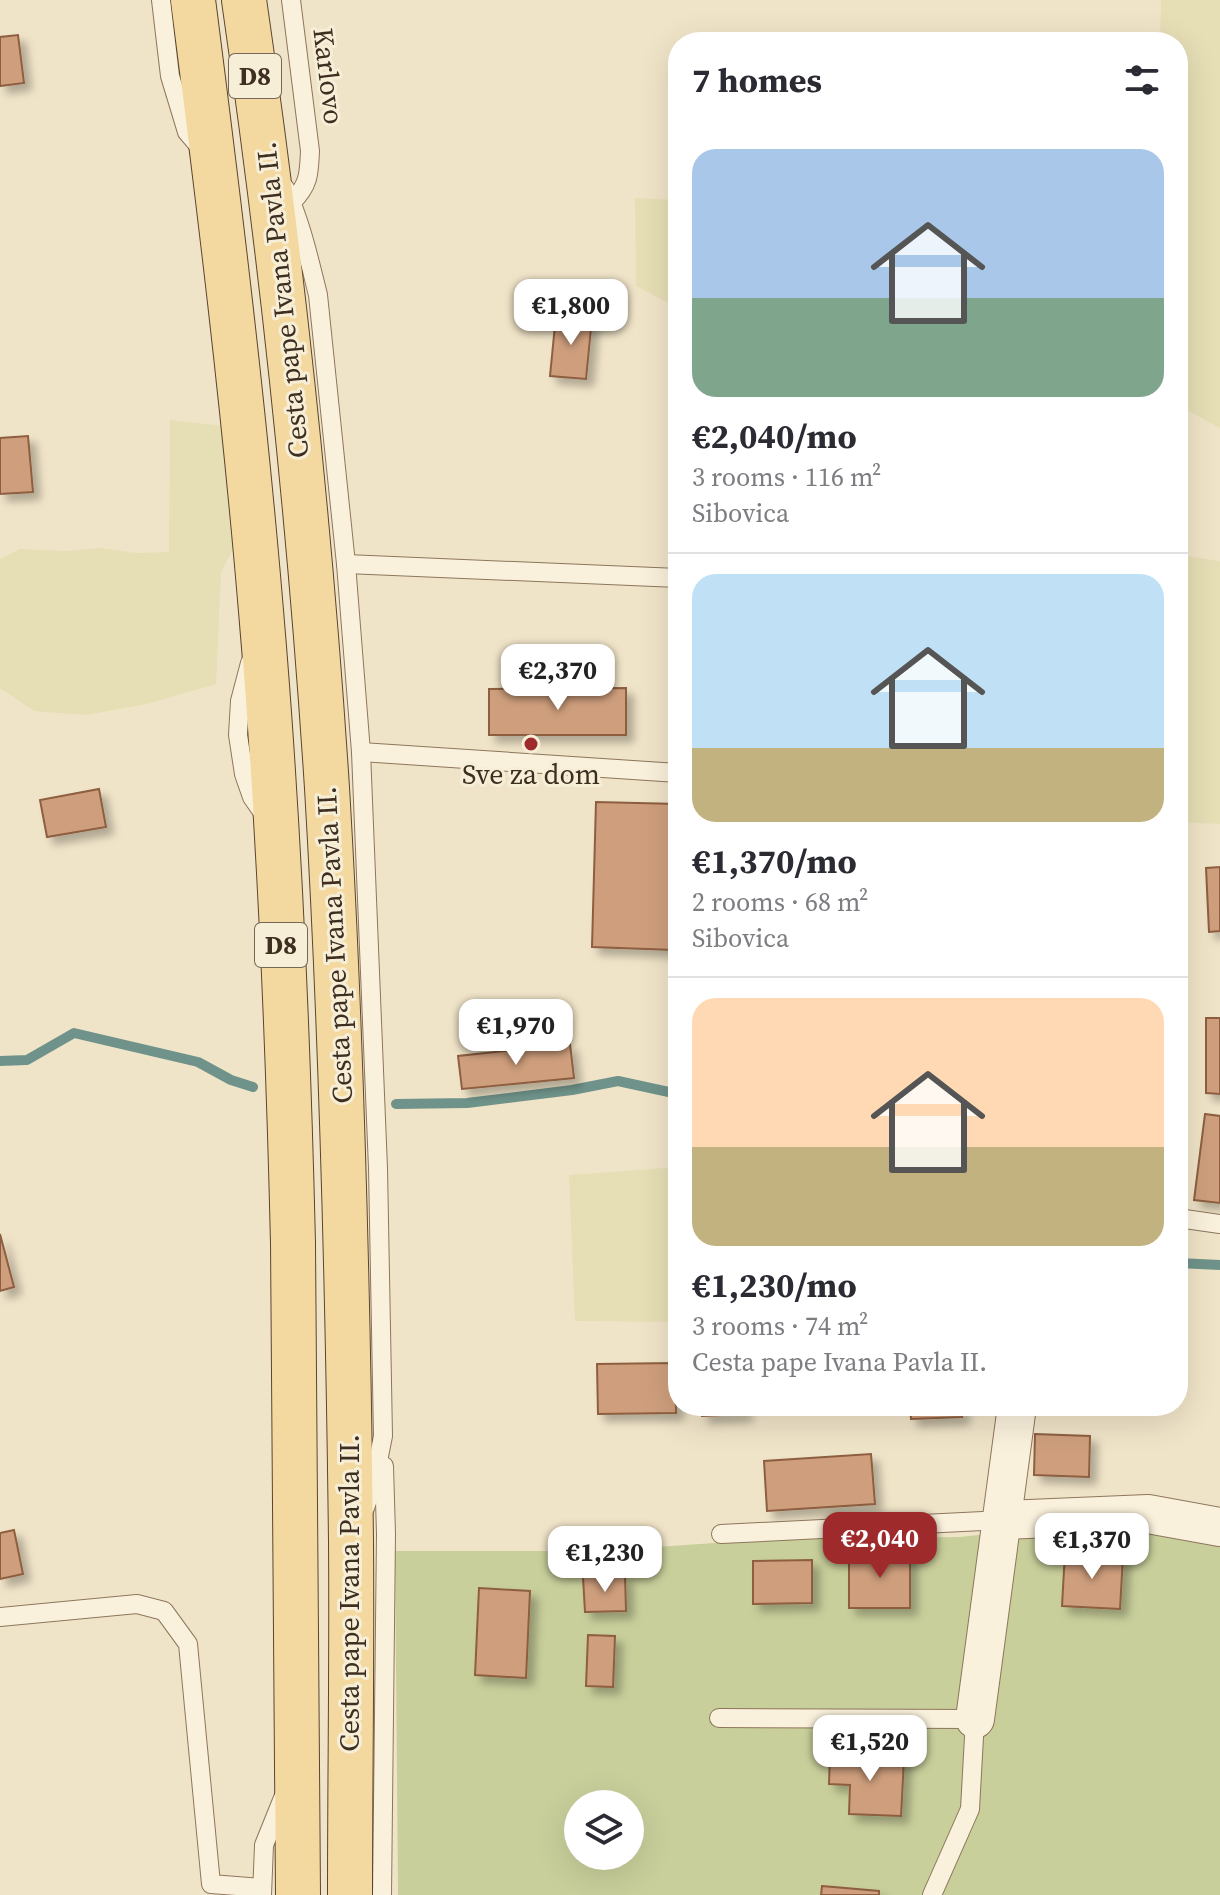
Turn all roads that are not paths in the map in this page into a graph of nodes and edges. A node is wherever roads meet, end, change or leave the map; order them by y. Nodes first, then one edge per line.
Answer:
1 (161, 0) edge
2 (193, 0) edge
3 (244, 0) edge
4 (291, 0) edge
5 (264, 140) junction
6 (214, 165) junction
7 (292, 202) junction
8 (346, 564) junction
9 (668, 578) edge
10 (361, 752) junction
11 (668, 772) edge
12 (1188, 1219) edge
13 (1220, 1224) edge
14 (1016, 1416) edge
15 (383, 1436) junction
16 (1003, 1520) junction
17 (1220, 1527) edge
18 (721, 1534) dead end
19 (351, 1544) junction
20 (0, 1617) edge
21 (719, 1718) dead end
22 (975, 1719) junction
23 (274, 1893) edge
24 (350, 1895) edge
25 (382, 1895) edge
26 (932, 1895) edge

1 - 6 lane
2 - 6 main road, Cesta pape Ivana Pavla II. / D8
3 - 5 main road, Cesta pape Ivana Pavla II. / D8
4 - 7 lane, Karlovo
5 - 7 lane
5 - 19 main road, Cesta pape Ivana Pavla II. / D8
6 - 23 main road, Cesta pape Ivana Pavla II. / D8
7 - 8 lane
8 - 9 lane
8 - 10 lane
10 - 11 lane
10 - 15 lane
12 - 13 lane
14 - 16 street
15 - 19 lane
15 - 25 lane
16 - 17 street
16 - 18 lane
16 - 22 street
19 - 24 main road, Cesta pape Ivana Pavla II. / D8
20 - 23 lane
21 - 22 lane
22 - 26 lane

